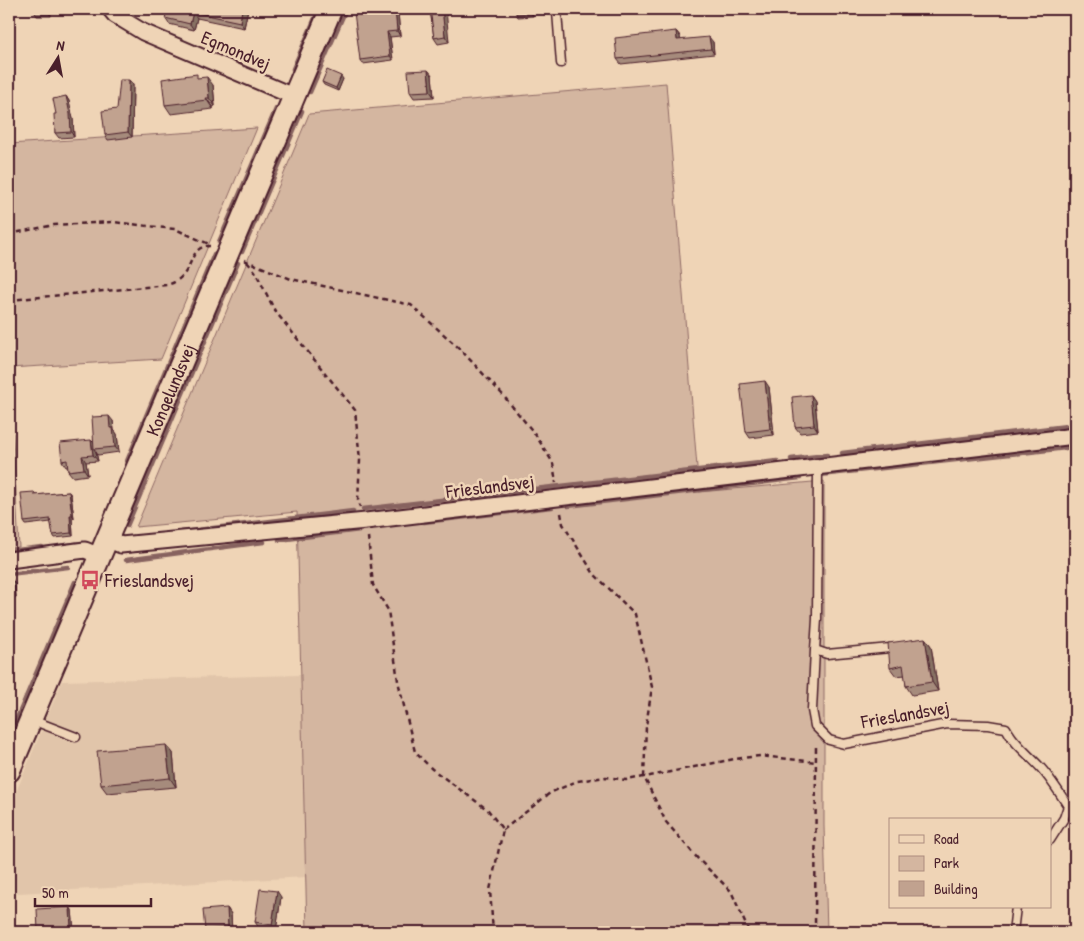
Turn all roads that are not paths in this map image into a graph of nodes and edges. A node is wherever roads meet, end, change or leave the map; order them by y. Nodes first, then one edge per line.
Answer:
1 (110, 9) edge
2 (331, 9) edge
3 (559, 9) edge
4 (561, 63) dead end
5 (295, 97) junction
6 (1075, 436) edge
7 (818, 468) junction
8 (104, 548) junction
9 (9, 560) edge
10 (890, 648) edge
11 (815, 650) junction
12 (31, 719) junction
13 (76, 737) dead end
14 (9, 771) edge
15 (1052, 837) edge
16 (1016, 908) edge
17 (1013, 932) edge

1 - 5 street, Egmondvej
2 - 5 street, Kongelundsvej
3 - 4 lane
5 - 8 street, Kongelundsvej
6 - 7 street, Frieslandsvej
7 - 8 street, Frieslandsvej
7 - 11 lane
8 - 9 street, Frieslandsvej
8 - 12 street, Kongelundsvej
10 - 11 lane
11 - 15 lane, Frieslandsvej
12 - 13 lane
12 - 14 street, Kongelundsvej
16 - 17 lane

